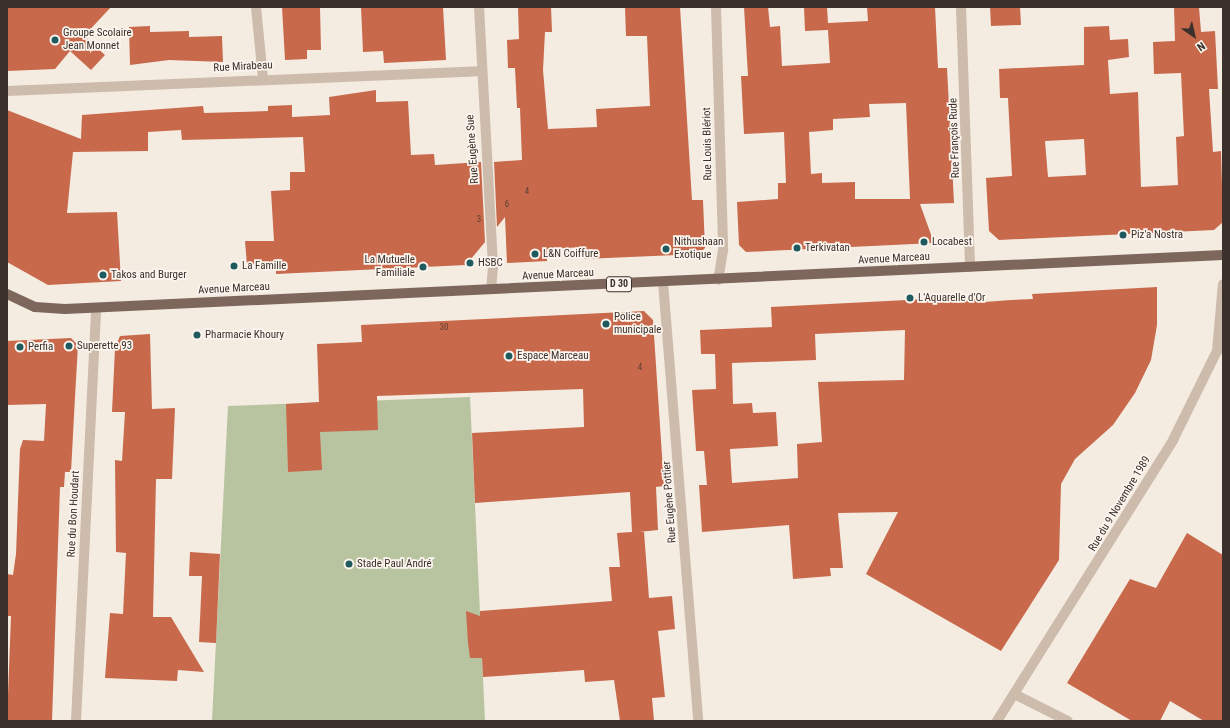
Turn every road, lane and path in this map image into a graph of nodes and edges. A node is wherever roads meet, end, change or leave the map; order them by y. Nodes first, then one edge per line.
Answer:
1 (256, 7) edge
2 (479, 7) edge
3 (716, 7) edge
4 (961, 7) edge
5 (480, 70) junction
6 (263, 78) junction
7 (7, 90) edge
8 (1223, 255) edge
9 (970, 267) junction
10 (718, 280) junction
11 (663, 282) junction
12 (1223, 284) edge
13 (491, 290) junction
14 (10, 298) edge
15 (96, 307) junction
16 (1014, 694) junction
17 (76, 721) edge
18 (698, 721) edge
19 (996, 721) edge
20 (1068, 721) edge

1 - 6 street
2 - 5 street, Rue Eugène Sue
3 - 10 street, Rue Louis Blériot
4 - 9 street, Rue François Rude
5 - 6 street, Rue Mirabeau
5 - 13 street, Rue Eugène Sue
6 - 7 street, Rue Mirabeau
8 - 9 main road, Avenue Marceau / D 30
9 - 10 main road, Avenue Marceau / D 30
10 - 11 main road, Avenue Marceau / D 30
11 - 13 main road, Avenue Marceau / D 30
11 - 18 street, Rue Eugène Pottier
12 - 16 street, Rue du 9 Novembre 1989
13 - 15 main road, Avenue Marceau / D 30
14 - 15 main road, Avenue Marceau / D 30
15 - 17 street, Rue du Bon Houdart
16 - 19 street, Rue du 9 Novembre 1989
16 - 20 street

